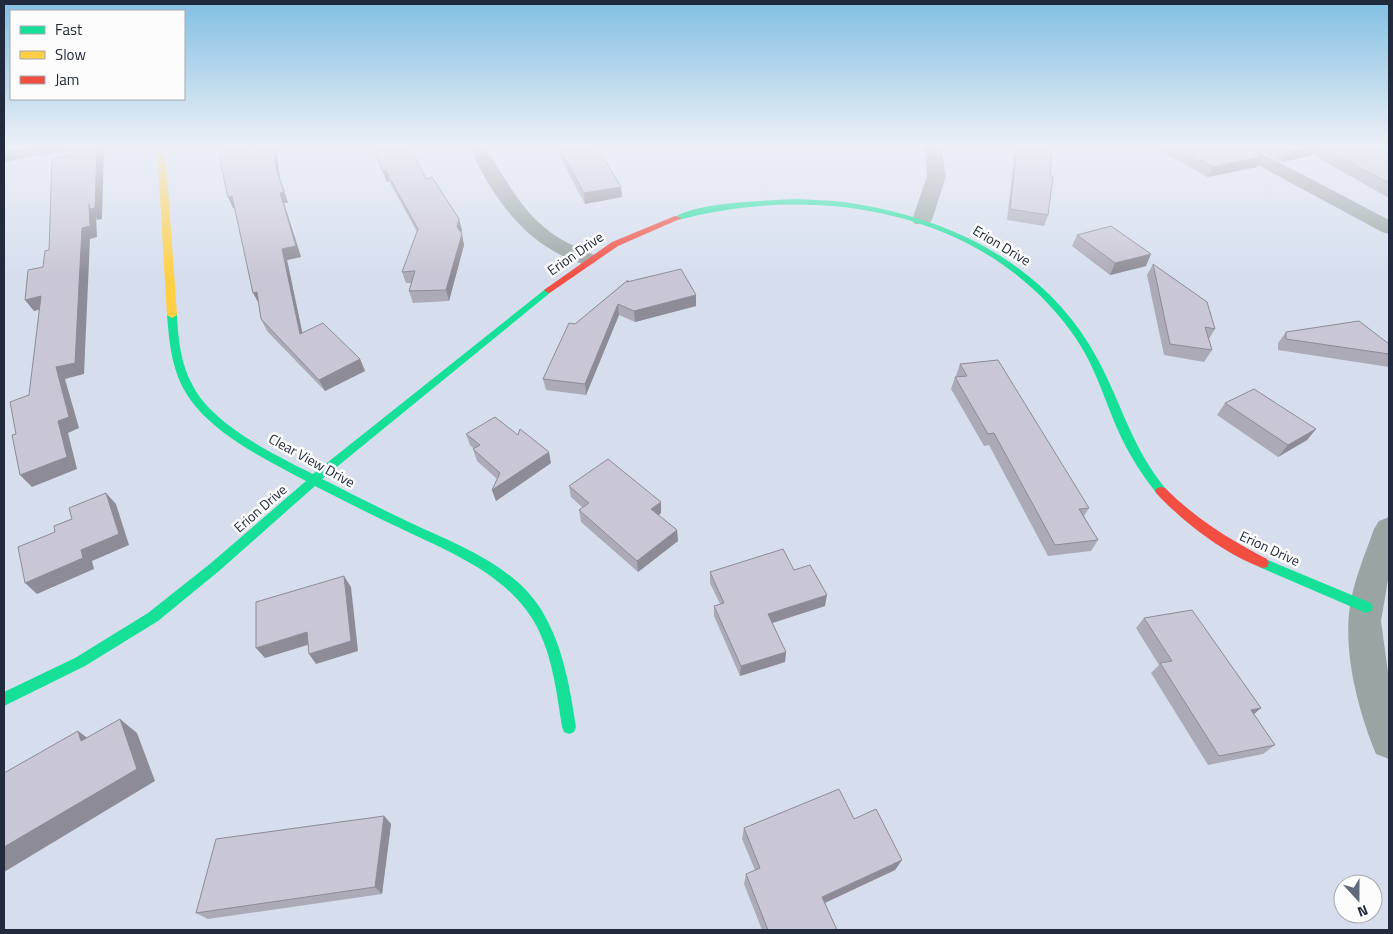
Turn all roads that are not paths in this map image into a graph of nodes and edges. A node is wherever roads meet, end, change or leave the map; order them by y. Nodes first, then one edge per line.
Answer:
1 (164, 191) edge
2 (505, 191) edge
3 (933, 191) edge
4 (1319, 191) edge
5 (922, 220) junction
6 (1389, 228) edge
7 (587, 259) junction
8 (314, 480) junction
9 (1389, 529) edge
10 (1366, 607) junction
11 (4, 699) edge
12 (569, 727) dead end
13 (1389, 741) edge

1 - 8 street, Clear View Drive
2 - 7 street
3 - 5 street
4 - 6 street
5 - 7 street, Erion Drive
5 - 10 street, Erion Drive
7 - 8 street, Erion Drive
8 - 11 street, Erion Drive
8 - 12 street, Clear View Drive
9 - 10 street
10 - 13 street

